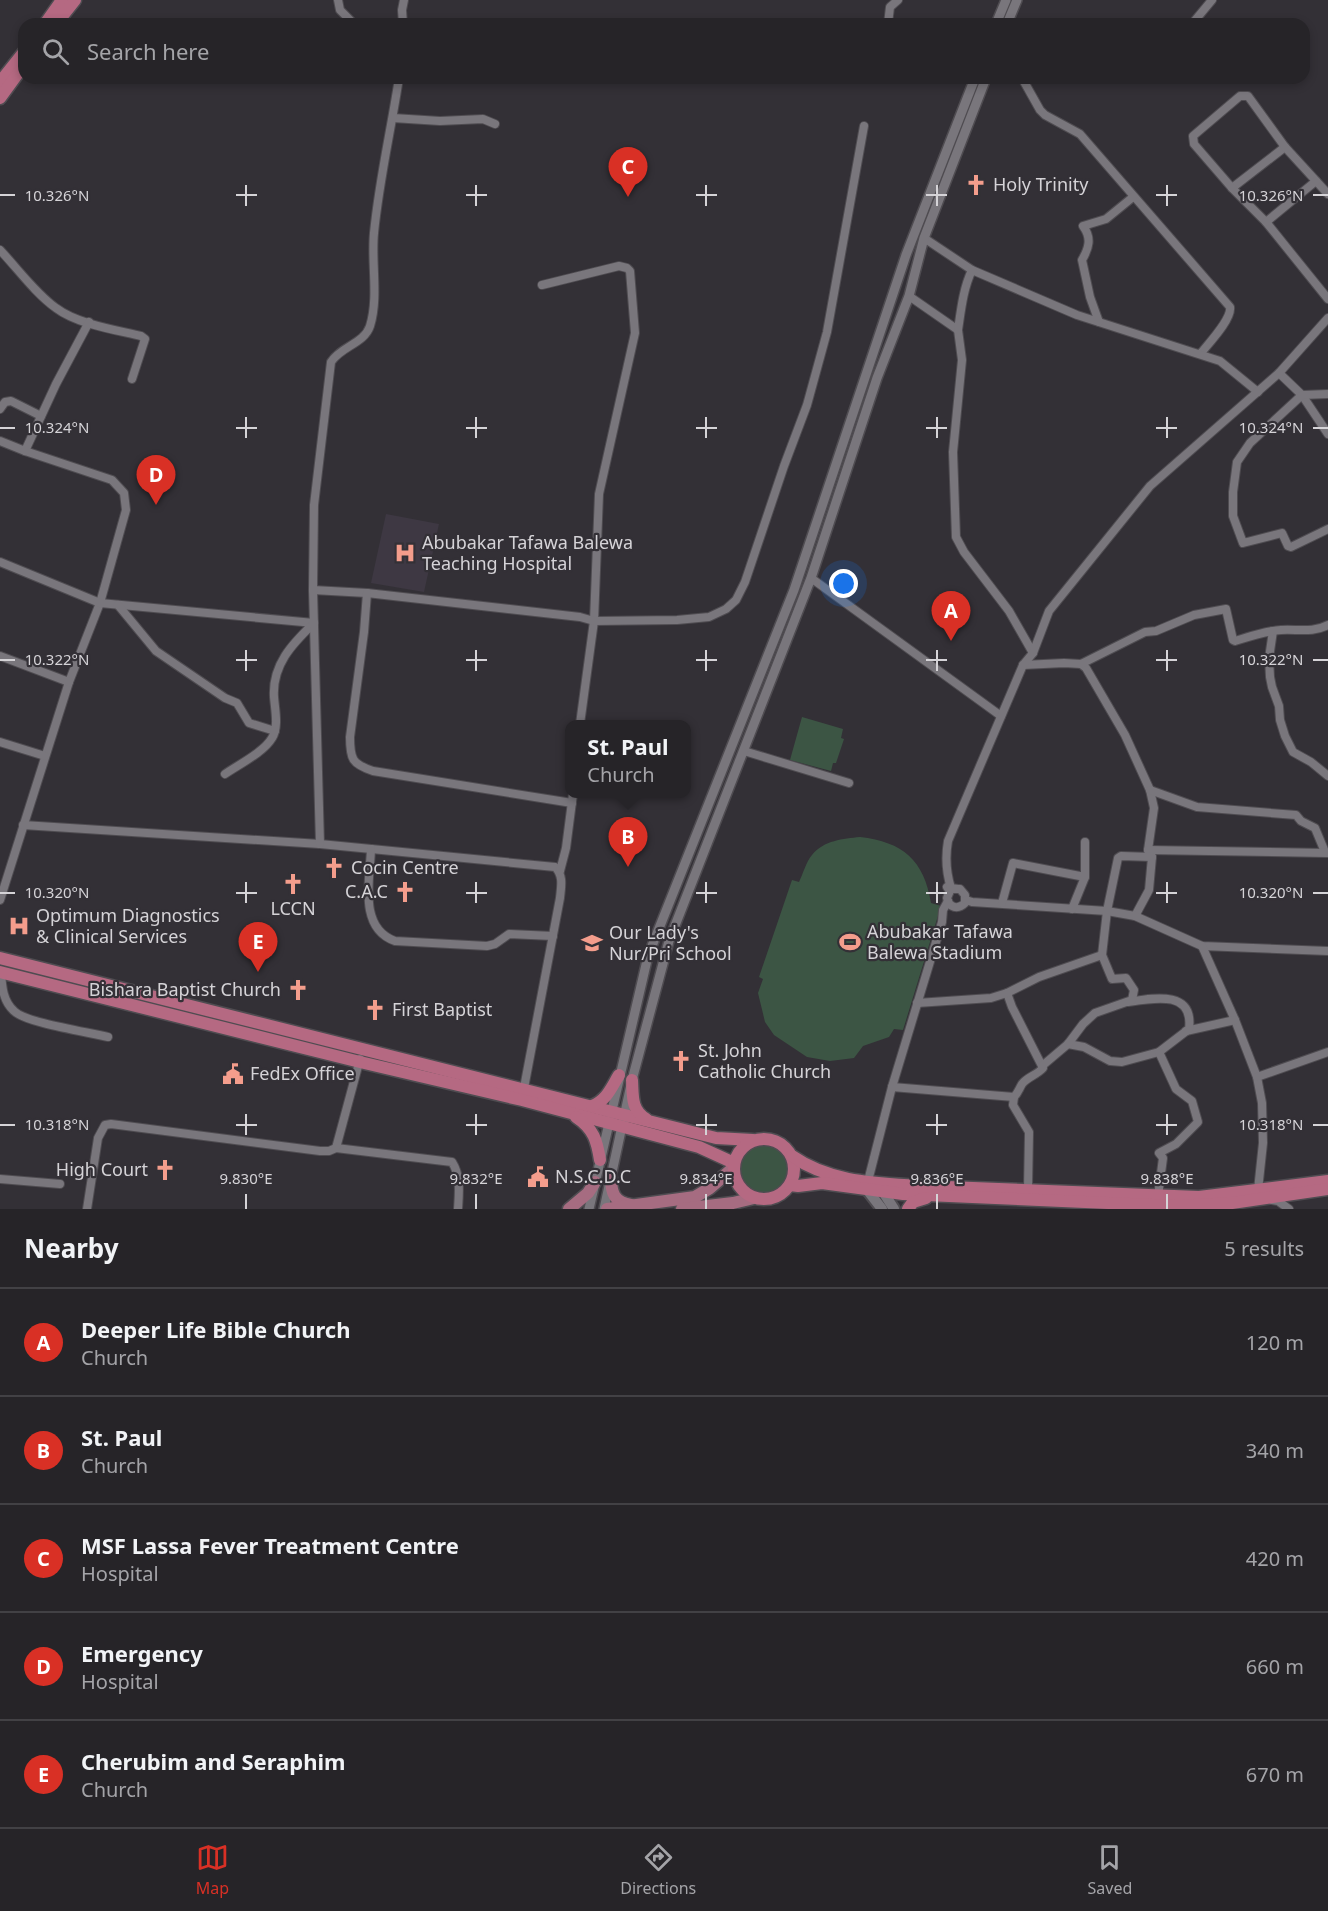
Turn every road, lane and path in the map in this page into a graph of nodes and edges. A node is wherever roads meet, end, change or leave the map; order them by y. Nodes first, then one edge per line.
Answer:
1 (62, 0) edge
2 (75, 0) edge
3 (338, 0) edge
4 (404, 0) edge
5 (898, 0) edge
6 (1006, 0) edge
7 (1017, 0) edge
8 (1210, 1) edge
9 (49, 18) edge
10 (61, 18) edge
11 (348, 18) edge
12 (403, 18) edge
13 (889, 18) edge
14 (998, 18) edge
15 (1010, 18) edge
16 (1197, 18) edge
17 (18, 60) edge
18 (18, 73) edge
19 (0, 82) edge
20 (398, 84) edge
21 (973, 84) edge
22 (984, 84) edge
23 (1025, 84) edge
24 (0, 98) edge
25 (393, 118) junction
26 (495, 124) dead end
27 (864, 126) dead end
28 (1285, 147) junction
29 (1316, 181) junction
30 (1233, 188) junction
31 (1328, 194) edge
32 (1133, 196) junction
33 (1266, 222) junction
34 (924, 238) junction
35 (0, 250) edge
36 (972, 270) junction
37 (542, 285) dead end
38 (909, 296) junction
39 (1328, 299) edge
40 (1328, 318) edge
41 (89, 322) junction
42 (1099, 322) junction
43 (958, 330) junction
44 (1201, 353) junction
45 (1279, 373) junction
46 (132, 379) dead end
47 (1258, 392) junction
48 (1328, 394) edge
49 (1302, 395) junction
50 (0, 409) edge
51 (41, 416) junction
52 (1328, 434) edge
53 (0, 441) edge
54 (25, 452) junction
55 (1328, 529) edge
56 (0, 562) edge
57 (800, 572) junction
58 (811, 578) junction
59 (313, 590) junction
60 (367, 593) junction
61 (100, 603) junction
62 (118, 605) junction
63 (594, 621) junction
64 (314, 623) junction
65 (1328, 625) edge
66 (1273, 631) junction
67 (1033, 653) junction
68 (0, 656) edge
69 (1081, 664) junction
70 (1023, 665) junction
71 (69, 682) junction
72 (1001, 716) junction
73 (581, 720) edge
74 (275, 731) junction
75 (0, 741) edge
76 (744, 751) junction
77 (45, 756) junction
78 (225, 774) dead end
79 (1328, 776) edge
80 (849, 783) dead end
81 (1150, 790) junction
82 (573, 798) edge
83 (572, 803) junction
84 (23, 825) junction
85 (1085, 842) dead end
86 (320, 844) junction
87 (371, 849) junction
88 (1327, 851) edge
89 (1150, 853) junction
90 (560, 871) junction
91 (1084, 877) junction
92 (959, 893) junction
93 (0, 900) edge
94 (948, 901) junction
95 (1002, 903) junction
96 (957, 908) junction
97 (1072, 909) junction
98 (1107, 912) junction
99 (1135, 916) junction
100 (942, 922) junction
101 (553, 936) junction
102 (1202, 946) junction
103 (1328, 951) edge
104 (1102, 955) junction
105 (2, 956) edge
106 (1, 973) edge
107 (124, 989) junction
108 (1, 993) edge
109 (1007, 993) junction
110 (121, 1002) junction
111 (917, 1003) junction
112 (1121, 1003) junction
113 (1234, 1020) junction
114 (227, 1022) junction
115 (1182, 1032) junction
116 (108, 1037) dead end
117 (1068, 1044) junction
118 (1159, 1052) junction
119 (1328, 1052) edge
120 (361, 1056) junction
121 (1042, 1066) junction
122 (619, 1075) junction
123 (1257, 1077) junction
124 (632, 1080) junction
125 (892, 1087) junction
126 (524, 1088) junction
127 (1014, 1097) junction
128 (592, 1106) junction
129 (567, 1112) junction
130 (610, 1117) junction
131 (624, 1121) junction
132 (650, 1121) junction
133 (753, 1140) junction
134 (336, 1148) junction
135 (792, 1156) junction
136 (600, 1160) junction
137 (734, 1166) junction
138 (611, 1177) junction
139 (0, 1179) edge
140 (1328, 1181) edge
141 (595, 1182) junction
142 (60, 1184) dead end
143 (790, 1185) junction
144 (874, 1187) junction
145 (1028, 1189) junction
146 (1328, 1190) edge
147 (1260, 1194) junction
148 (938, 1195) junction
149 (1158, 1196) junction
150 (754, 1197) junction
151 (1071, 1205) edge
152 (633, 1206) junction
153 (726, 1206) edge
154 (87, 1209) edge
155 (458, 1209) edge
156 (569, 1209) edge
157 (589, 1209) edge
158 (606, 1209) edge
159 (682, 1209) edge
160 (882, 1209) edge
161 (894, 1209) edge
162 (908, 1209) edge
163 (1289, 1209) edge

1 - 9 highway
2 - 10 highway
3 - 11 street
4 - 12 street
5 - 13 street
6 - 14 street
7 - 15 street
8 - 16 street
17 - 19 highway
18 - 24 highway
20 - 25 street
21 - 57 street
22 - 34 street
23 - 32 street
25 - 26 street
25 - 59 street
27 - 63 street
28 - 29 street
28 - 30 street
28 - 30 street
29 - 31 street
29 - 33 street
30 - 33 street
32 - 42 street
32 - 44 street
33 - 39 street
34 - 36 street
34 - 38 street
35 - 41 street
36 - 42 street
36 - 43 street
37 - 63 street
38 - 43 street
38 - 58 street
40 - 45 street
41 - 46 street
41 - 51 street
42 - 44 street
43 - 67 street
44 - 47 street
45 - 47 street
45 - 49 street
47 - 67 street
48 - 49 street
49 - 52 street
49 - 55 street
50 - 51 street
51 - 54 street
53 - 54 street
54 - 61 street
56 - 61 street
57 - 58 street
57 - 122 street
58 - 72 street
58 - 76 street
59 - 60 street
59 - 64 street
60 - 63 street
60 - 83 street
61 - 62 street
61 - 71 street
62 - 64 street
62 - 74 street
63 - 73 street
64 - 74 street
64 - 86 street
65 - 66 street
66 - 69 street
66 - 79 street
67 - 70 street
68 - 71 street
69 - 70 street
69 - 81 street
70 - 72 street
71 - 77 street
72 - 92 street
74 - 78 street
75 - 77 street
76 - 80 street
76 - 124 street
77 - 84 street
81 - 88 street
81 - 89 street
82 - 83 street
83 - 90 street
84 - 86 street
84 - 93 street
85 - 91 street
86 - 87 street
87 - 90 street
87 - 101 street
88 - 89 street
89 - 98 street
89 - 99 street
90 - 101 street
91 - 95 street
91 - 97 street
92 - 94 street
92 - 95 street
92 - 96 street
94 - 96 street
94 - 100 street
95 - 97 street
96 - 100 street
97 - 98 street
98 - 99 street
98 - 104 street
99 - 102 street
100 - 111 street
101 - 126 street
102 - 103 street
102 - 113 street
104 - 109 street
104 - 112 street
105 - 107 highway
106 - 108 street
106 - 110 highway
107 - 110 highway
107 - 114 highway
108 - 116 street
109 - 111 street
109 - 121 street
110 - 114 highway
111 - 125 street
112 - 115 street
112 - 117 street
113 - 115 street
113 - 123 street
114 - 120 highway
115 - 118 street
117 - 118 street
117 - 121 street
118 - 149 street
119 - 123 street
120 - 126 highway
120 - 129 highway
120 - 134 street
121 - 127 street
122 - 128 highway
122 - 130 street
123 - 147 street
124 - 131 street
124 - 132 highway
125 - 127 street
125 - 144 street
126 - 128 highway
127 - 145 street
128 - 130 highway
129 - 130 highway
129 - 136 highway
130 - 131 highway
130 - 136 street
131 - 132 highway
131 - 137 highway
131 - 138 street
132 - 133 highway
133 - 135 highway
133 - 137 highway
134 - 154 street
134 - 155 street
135 - 143 highway
135 - 144 highway
136 - 141 street
137 - 150 highway
137 - 152 main road
138 - 152 main road
138 - 158 street
139 - 142 street
140 - 147 highway
141 - 156 main road
141 - 157 street
143 - 144 highway
143 - 150 highway
144 - 145 highway
144 - 148 highway
144 - 160 main road
144 - 161 main road
145 - 149 highway
146 - 147 highway
147 - 149 highway
147 - 151 highway
147 - 163 street
148 - 151 highway
148 - 162 highway
150 - 153 main road
152 - 158 main road
153 - 159 main road

